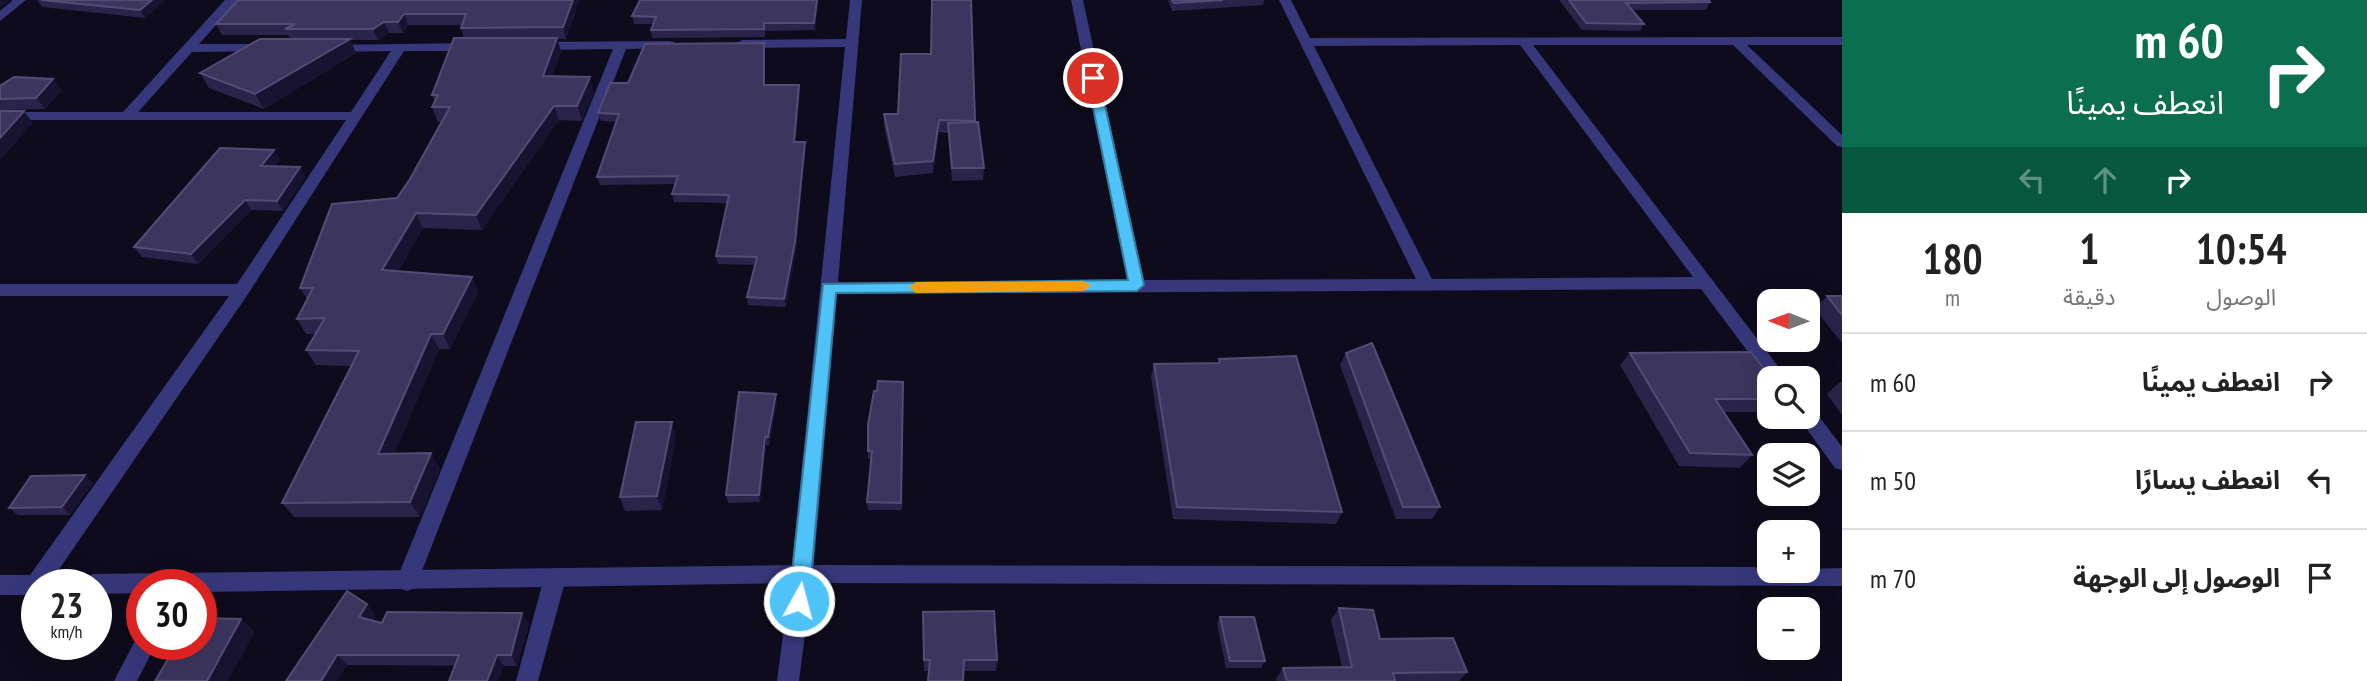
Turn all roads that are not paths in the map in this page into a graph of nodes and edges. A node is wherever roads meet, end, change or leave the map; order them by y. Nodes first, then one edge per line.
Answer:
1 (20, 0) edge
2 (232, 0) edge
3 (856, 0) edge
4 (1077, 0) edge
5 (1285, 0) edge
6 (0, 17) edge
7 (1736, 41) junction
8 (1842, 41) edge
9 (1306, 42) junction
10 (1524, 42) junction
11 (851, 43) junction
12 (689, 45) edge
13 (729, 45) edge
14 (524, 46) edge
15 (621, 46) junction
16 (483, 47) edge
17 (189, 48) junction
18 (281, 48) edge
19 (321, 48) edge
20 (400, 48) junction
21 (128, 114) junction
22 (0, 116) edge
23 (357, 116) junction
24 (1842, 143) edge
25 (1426, 283) junction
26 (1706, 283) junction
27 (1137, 285) junction
28 (829, 288) junction
29 (0, 290) edge
30 (242, 290) junction
31 (1769, 366) edge
32 (1818, 429) edge
33 (1842, 462) edge
34 (47, 569) edge
35 (802, 574) junction
36 (1842, 577) edge
37 (555, 578) junction
38 (407, 581) junction
39 (217, 583) edge
40 (0, 585) edge
41 (21, 585) edge
42 (136, 660) edge
43 (125, 681) edge
44 (527, 681) edge
45 (788, 681) edge

1 - 6 street
2 - 17 street
3 - 11 street
4 - 27 street
5 - 9 street
7 - 8 street
7 - 10 street
7 - 24 street
9 - 10 street
9 - 25 street
10 - 26 street
11 - 13 street
11 - 28 street
12 - 15 street
14 - 15 street
15 - 38 street
16 - 20 street
17 - 18 street
17 - 21 street
19 - 20 street
20 - 23 street
21 - 22 street
21 - 23 street
23 - 30 street
25 - 26 street
25 - 27 street
26 - 31 street
27 - 28 street
28 - 35 street
29 - 30 street
30 - 34 street
32 - 33 street
35 - 36 street
35 - 37 street
35 - 45 street
37 - 38 street
37 - 44 street
38 - 39 street
40 - 41 street
42 - 43 street

